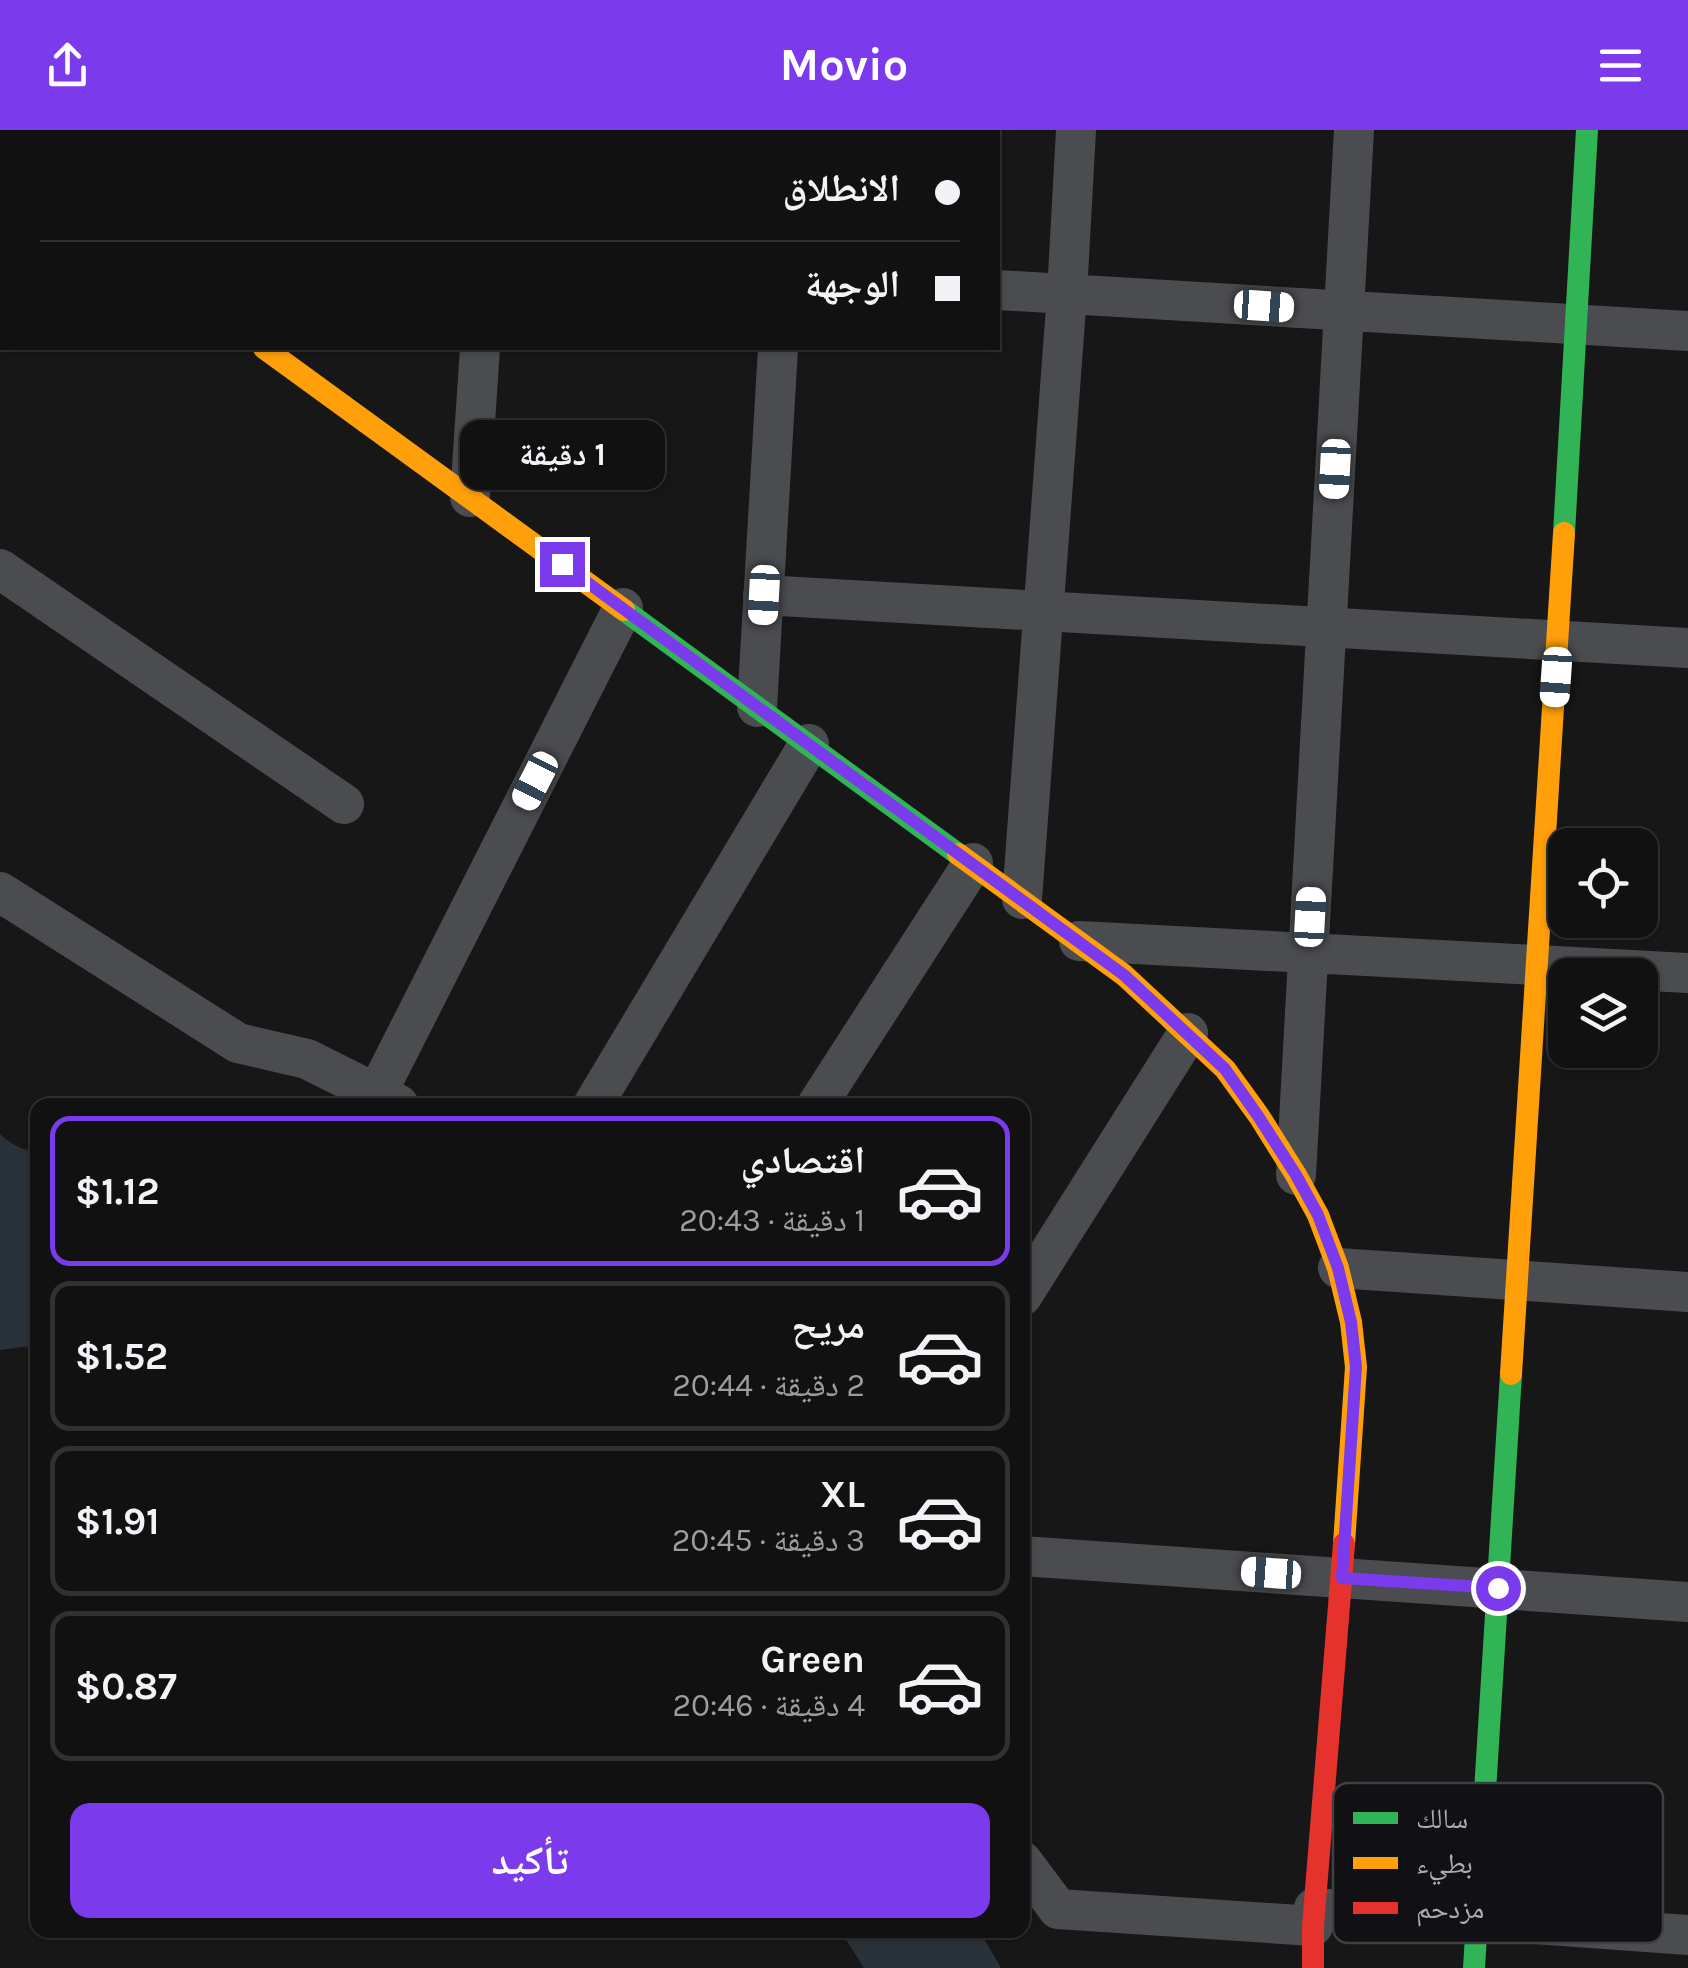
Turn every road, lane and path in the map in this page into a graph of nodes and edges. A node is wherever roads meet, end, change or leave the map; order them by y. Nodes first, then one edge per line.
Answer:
1 (1076, 130) edge
2 (1354, 130) edge
3 (1588, 130) edge
4 (1000, 290) edge
5 (1067, 294) junction
6 (1344, 310) junction
7 (1578, 324) junction
8 (1688, 331) edge
9 (267, 350) edge
10 (480, 350) edge
11 (778, 350) edge
12 (470, 497) junction
13 (0, 569) edge
14 (764, 595) junction
15 (623, 608) junction
16 (1043, 611) junction
17 (1326, 627) junction
18 (1558, 640) junction
19 (1688, 648) edge
20 (757, 707) junction
21 (809, 744) junction
22 (344, 804) dead end
23 (973, 863) junction
24 (0, 892) edge
25 (1022, 899) junction
26 (1079, 941) junction
27 (1308, 953) junction
28 (1538, 966) junction
29 (1688, 973) edge
30 (1188, 1033) junction
31 (386, 1098) edge
32 (388, 1098) edge
33 (597, 1098) edge
34 (822, 1098) edge
35 (1296, 1175) junction
36 (1338, 1268) junction
37 (1518, 1280) junction
38 (1030, 1283) edge
39 (1688, 1292) edge
40 (1030, 1557) edge
41 (1342, 1578) junction
42 (1498, 1588) junction
43 (1688, 1602) edge
44 (1486, 1783) edge
45 (1030, 1872) edge
46 (1314, 1917) junction
47 (1333, 1917) edge
48 (1663, 1933) edge
49 (1688, 1935) edge
50 (1476, 1943) edge
51 (1314, 1968) edge
52 (1474, 1968) edge

1 - 5 street
2 - 6 street
3 - 7 street
4 - 5 street
5 - 6 street
5 - 16 street
6 - 7 street
6 - 17 street
7 - 8 street
7 - 18 street
9 - 12 street
10 - 12 street
11 - 14 street
12 - 15 street
13 - 22 street
14 - 16 street
14 - 20 street
15 - 20 street
15 - 32 street
16 - 17 street
16 - 25 street
17 - 18 street
17 - 27 street
18 - 19 street
18 - 28 street
20 - 21 street
21 - 23 street
21 - 33 street
23 - 25 street
23 - 34 street
24 - 31 street
25 - 26 street
26 - 27 street
26 - 30 street
27 - 28 street
27 - 35 street
28 - 29 street
28 - 37 street
30 - 35 street
30 - 38 street
35 - 36 street
36 - 37 street
36 - 41 street
37 - 39 street
37 - 42 street
40 - 41 street
41 - 42 street
41 - 46 street
42 - 43 street
42 - 44 street
45 - 46 street
46 - 47 street
46 - 51 street
48 - 49 street
50 - 52 street

